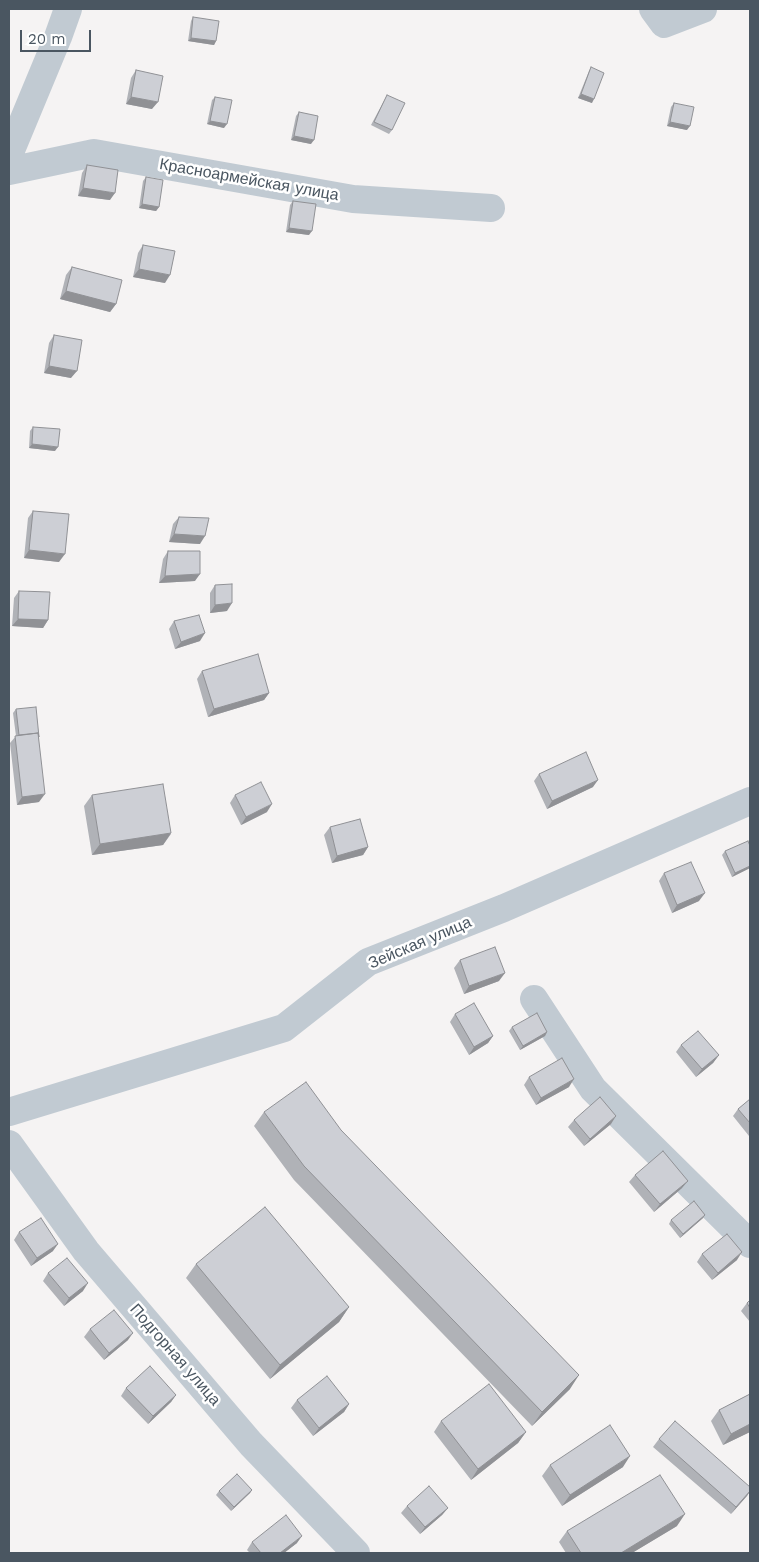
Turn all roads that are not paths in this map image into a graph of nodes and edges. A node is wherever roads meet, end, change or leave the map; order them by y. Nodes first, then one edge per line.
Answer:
1 (68, 9) edge
2 (653, 9) edge
3 (703, 9) edge
4 (9, 155) edge
5 (9, 170) edge
6 (491, 208) dead end
7 (750, 801) edge
8 (534, 999) dead end
9 (9, 1112) edge
10 (9, 1144) edge
11 (750, 1244) edge
12 (356, 1553) edge

1 - 4 street
2 - 3 street
5 - 6 street, Красноармейская улица
7 - 9 street, Зейская улица
8 - 11 street
10 - 12 street, Подгорная улица

